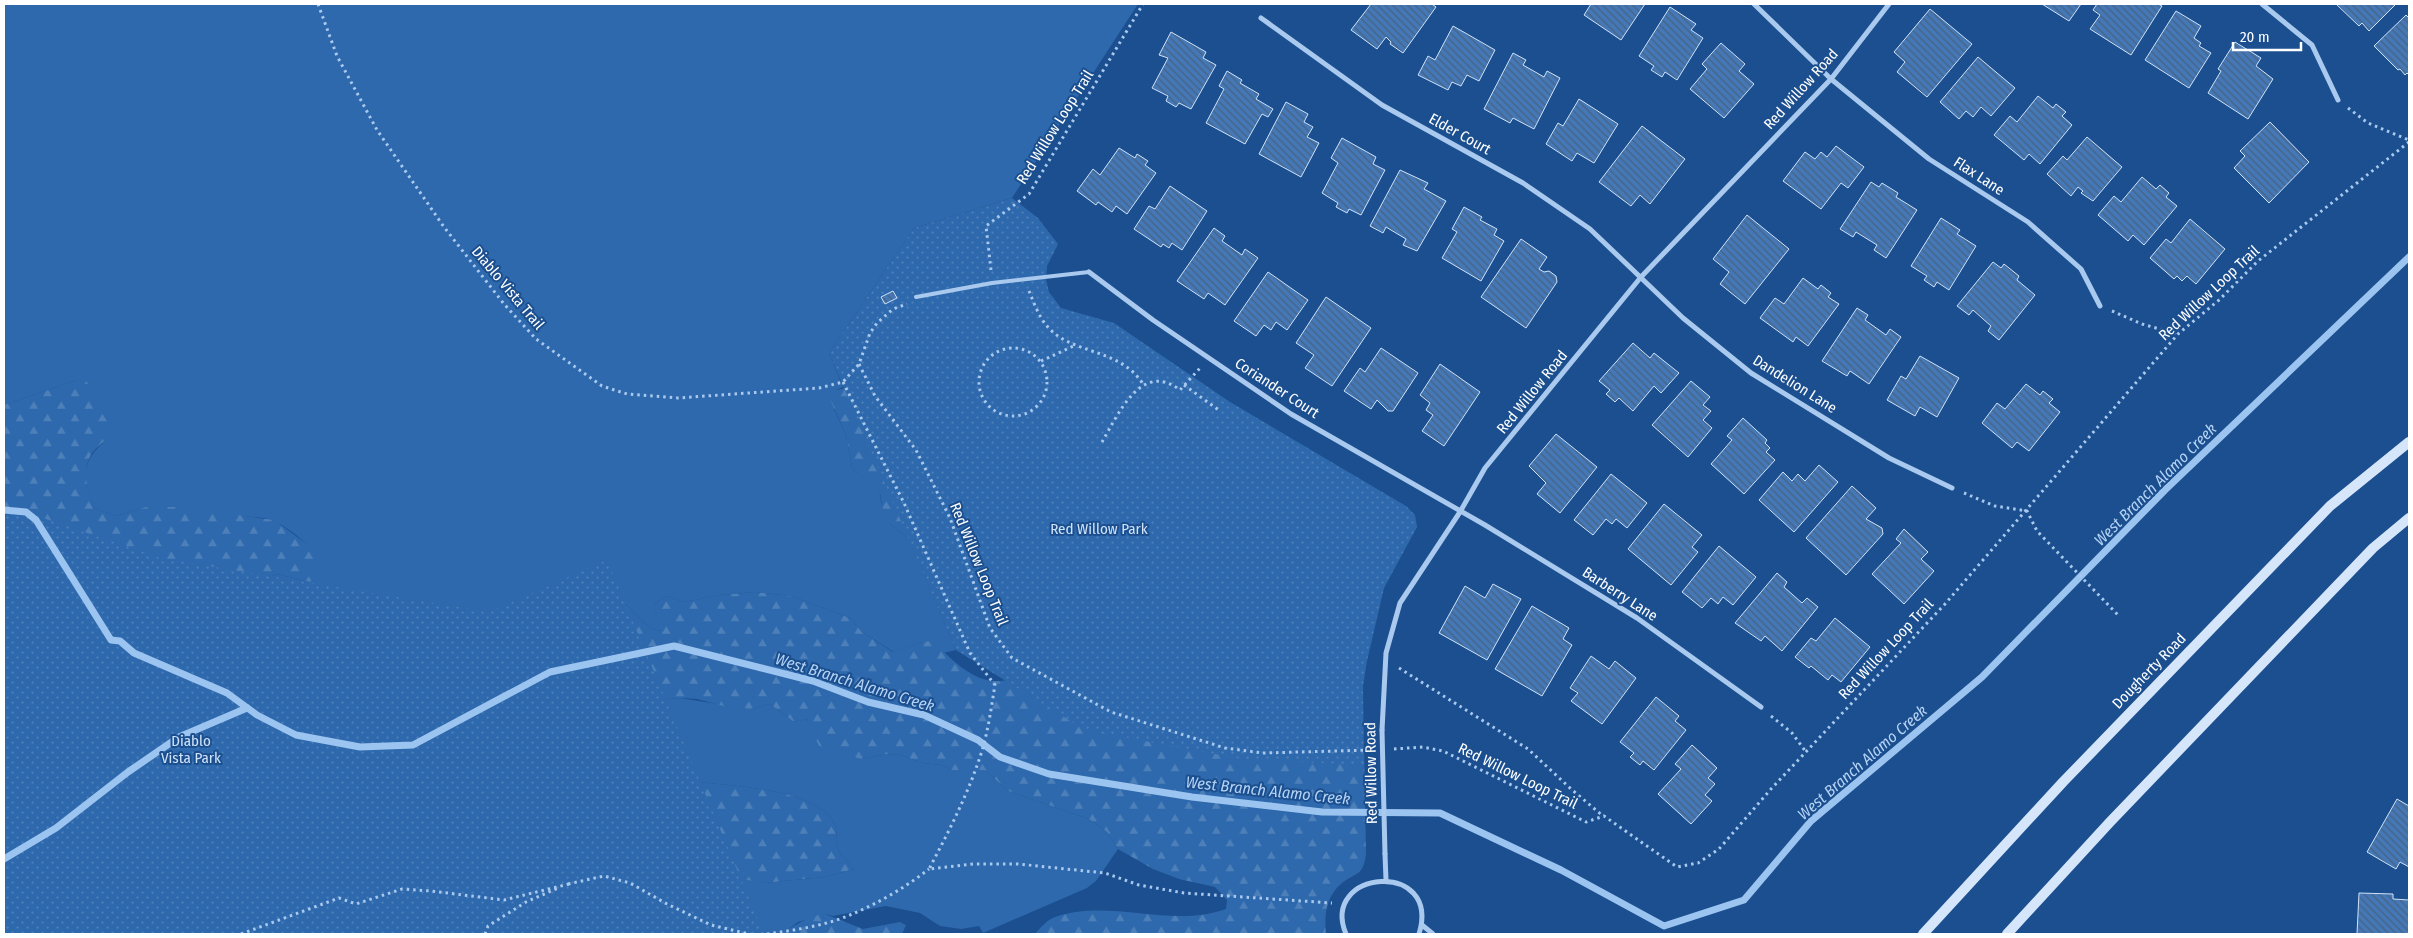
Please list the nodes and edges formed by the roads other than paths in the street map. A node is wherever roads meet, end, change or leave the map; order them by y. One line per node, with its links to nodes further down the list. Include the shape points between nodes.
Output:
1 (1754, 4): 5 (street, Flax Lane)
2 (1889, 4): 5 (street, Red Willow Road)
3 (2262, 4): 6 (street, via 2312,45)
4 (1261, 18): 8 (street, Elder Court, via 1382,105 1523,183 1590,229)
5 (1831, 79): 8 (street, Red Willow Road); 10 (street, Flax Lane, via 1929,159 2028,222 2081,269)
6 (2338, 100)
7 (1089, 272): 9 (lane, via 992,283); 13 (street, Coriander Court, via 1291,414)
8 (1641, 277): 12 (street, Dandelion Lane, via 1683,318 1751,373 1889,458); 13 (street, Red Willow Road, via 1486,468)
9 (916, 298)
10 (2100, 306)
11 (2409, 442): 21 (main road, Dougherty Road, via 2330,506 2063,782)
12 (1952, 488)
13 (1460, 512): 15 (street, Barberry Lane, via 1636,618); 16 (street, Red Willow Road, bridge, via 1400,603 1386,660 1382,730)
14 (2409, 518): 22 (main road, via 2373,548)
15 (1760, 707)
16 (1386, 880): 17 (street, via 1397,882 1414,895 1421,909); 18 (street, via 1376,880 1358,889 1345,906)
17 (1422, 925): 19 (street); 20 (street)
18 (1346, 934)
19 (1419, 934)
20 (1434, 934)
21 (1923, 934)
22 (2007, 934)

